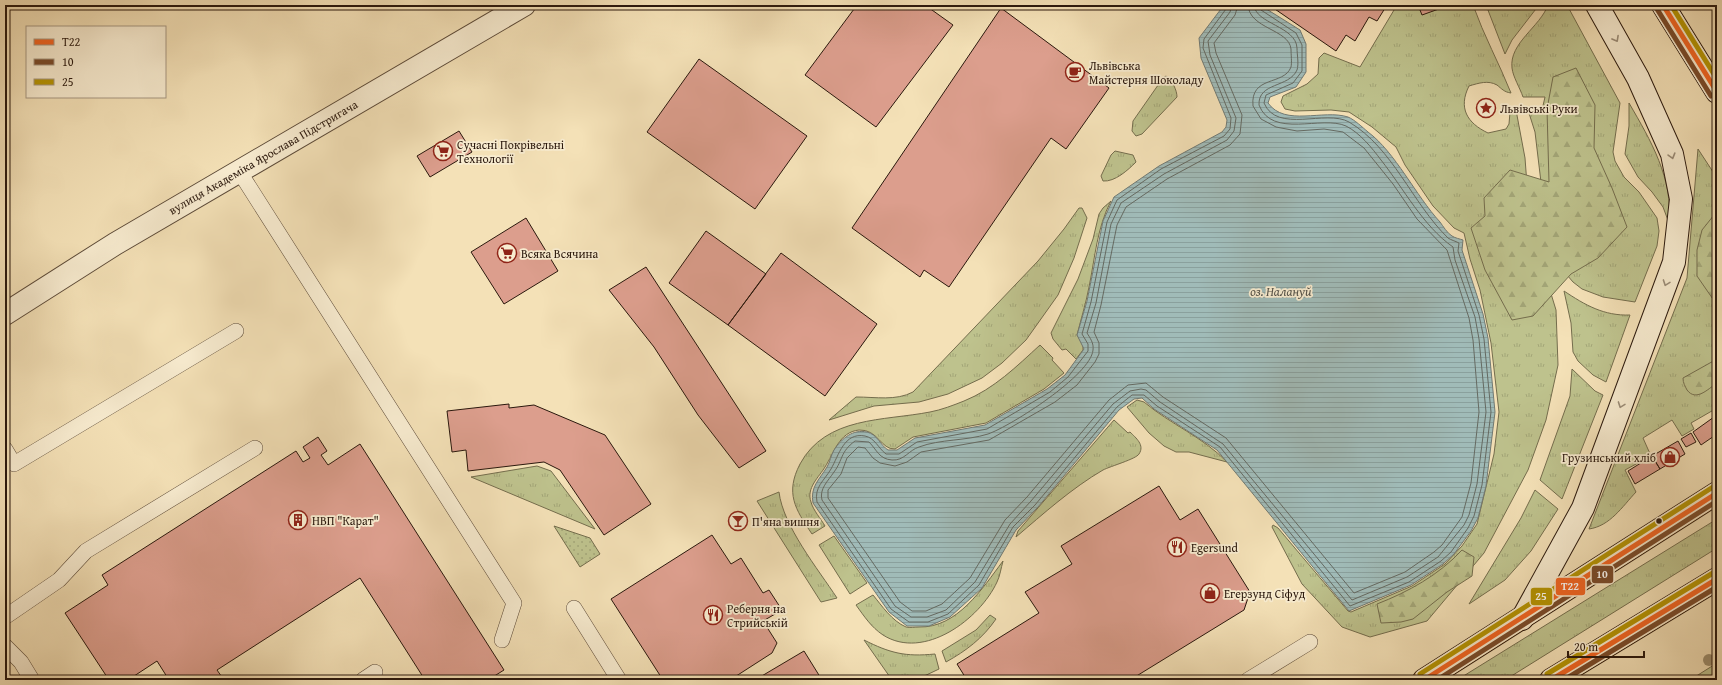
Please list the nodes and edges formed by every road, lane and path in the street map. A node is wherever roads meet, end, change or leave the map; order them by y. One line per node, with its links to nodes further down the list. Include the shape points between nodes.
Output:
1 (524, 5): 5 (main road, вулиця Академіка Ярослава Підстригача)
2 (1597, 5): 14 (main road, one-way to 14, via 1638,78 1672,154 1681,199 1674,262 1583,508)
3 (1663, 5): 4 (main road)
4 (1717, 92)
5 (239, 171): 6 (main road, вулиця Академіка Ярослава Підстригача, via 115,244); 15 (lane, via 514,603)
6 (5, 314)
7 (236, 331): 9 (lane, via 14,464)
8 (255, 448): 13 (lane, via 86,551 59,580)
9 (5, 449)
10 (1717, 494): 14 (main road)
11 (1717, 579): 22 (main road)
12 (574, 608): 19 (lane)
13 (5, 617)
14 (1522, 619): 21 (main road)
15 (502, 640)
16 (1310, 642): 20 (lane)
17 (5, 646): 18 (lane, via 21,662)
18 (32, 680)
19 (619, 680)
20 (1248, 680)
21 (1424, 680)
22 (1551, 680)

